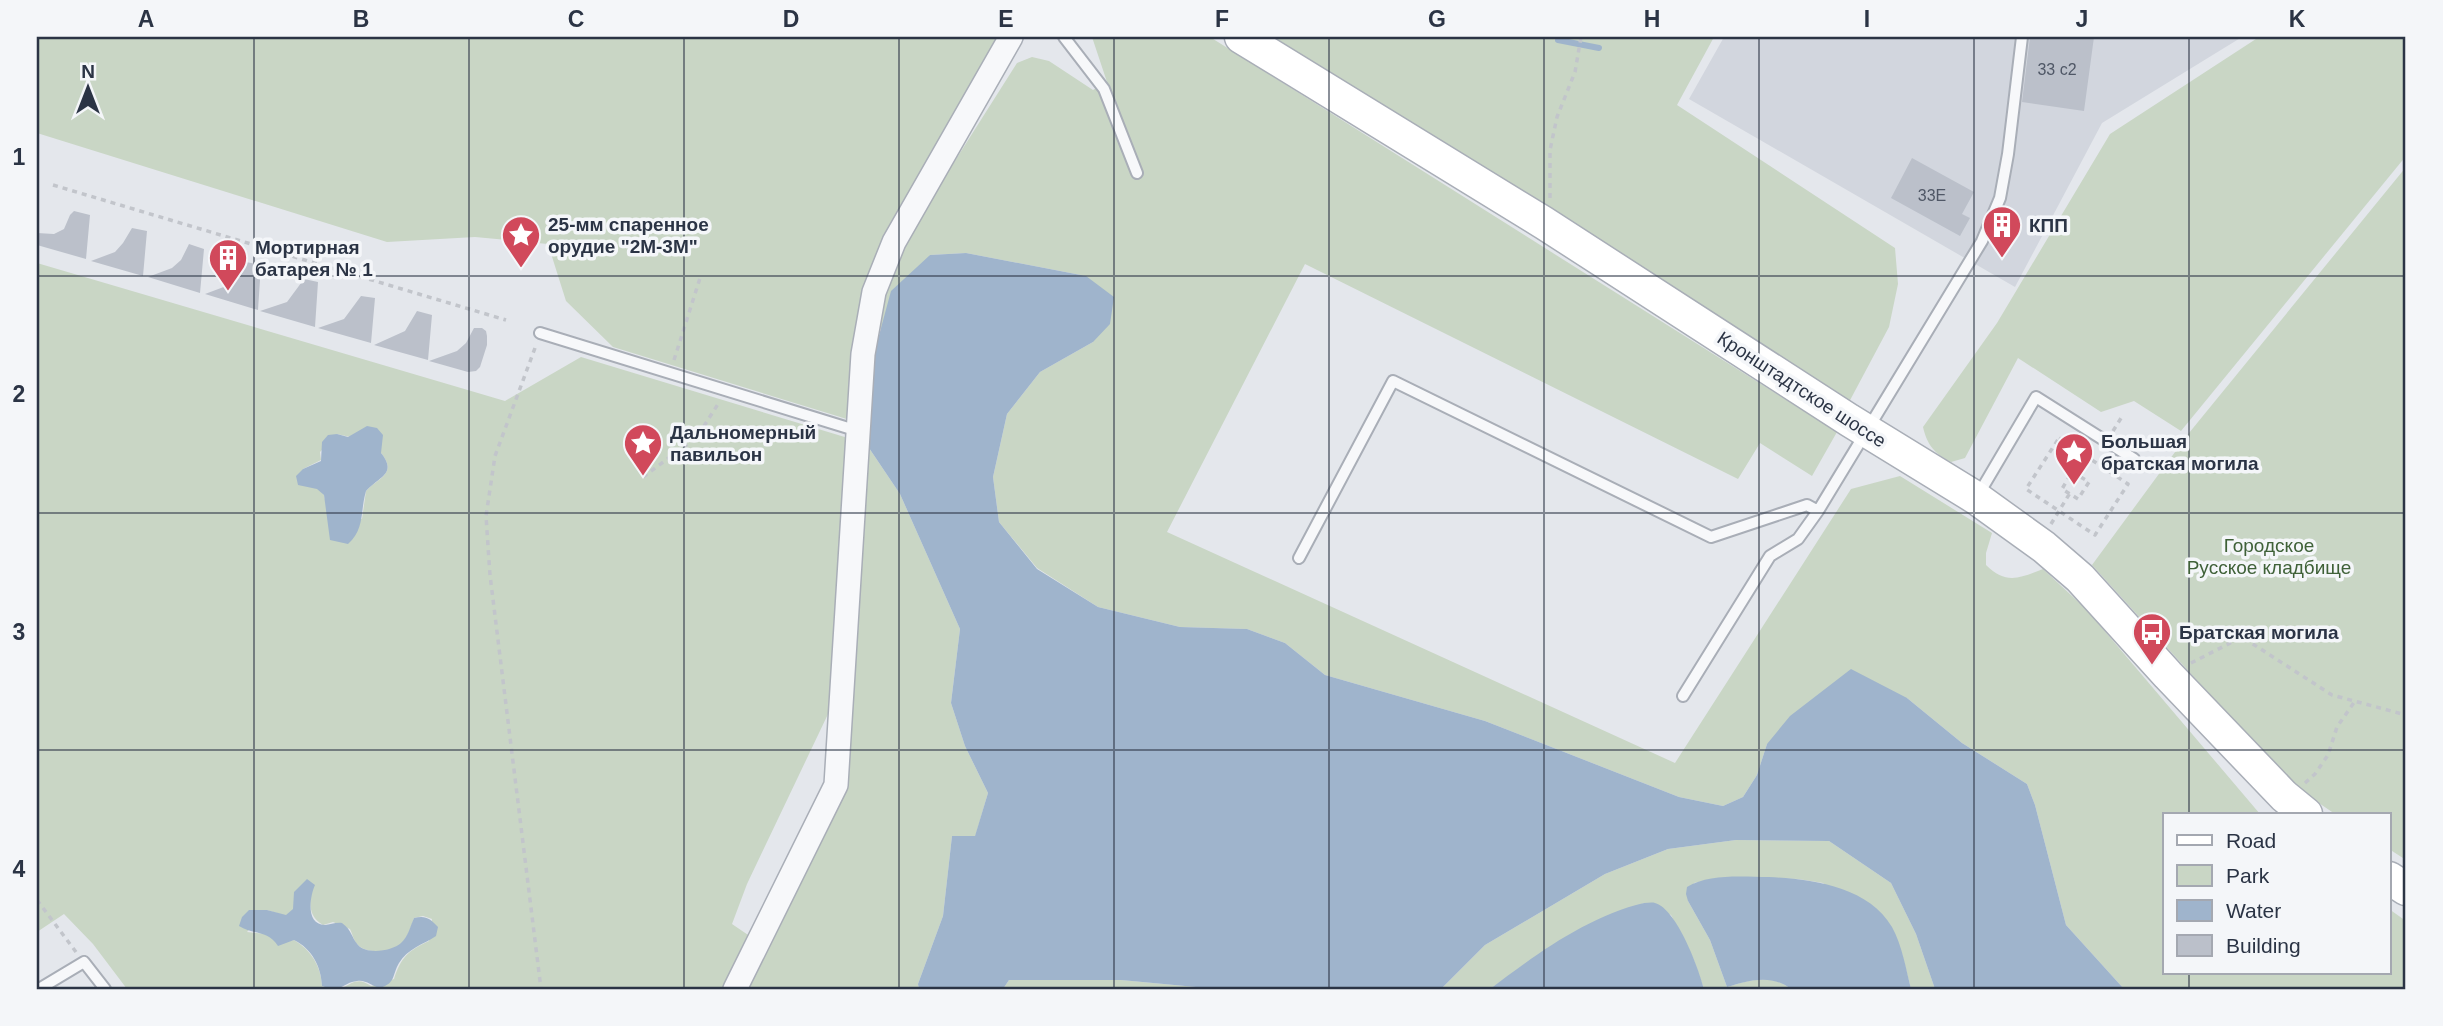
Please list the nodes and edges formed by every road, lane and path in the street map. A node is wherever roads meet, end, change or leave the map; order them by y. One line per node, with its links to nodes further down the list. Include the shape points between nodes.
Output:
1 (1011, 37): 14 (street, via 894,242 874,292 863,355)
2 (1064, 37): 6 (lane, via 1104,89)
3 (1241, 37): 15 (street, Кронштадтское шоссе, via 1544,223)
4 (1581, 37): 8 (path, via 1550,150)
5 (2022, 37): 15 (lane, via 2000,198 1982,242)
6 (1138, 173)
7 (52, 185): 10 (path)
8 (1550, 203)
9 (701, 275): 12 (path)
10 (506, 320)
11 (540, 333): 12 (lane); 34 (path, via 495,456 486,516)
12 (670, 373): 13 (lane)
13 (727, 390): 14 (lane); 17 (path, via 697,437)
14 (858, 431): 35 (street, via 836,785)
15 (1867, 431): 19 (street, Кронштадтское шоссе); 20 (lane)
16 (2134, 459): 19 (lane, via 2036,397)
17 (643, 477)
18 (2070, 493): 18 (path, via 2078,499 2089,482 2072,472 2062,489); 21 (path)
19 (1976, 498): 23 (street, Кронштадтское шоссе, via 2080,578)
20 (1818, 511): 22 (lane, via 1807,505 1711,537 1393,381); 24 (lane, via 1798,539 1770,556)
21 (2059, 512): 21 (path, via 2095,535 2128,484 2059,438 2026,489)
22 (1299, 558)
23 (2168, 676): 25 (path, via 2242,637 2332,695); 27 (street, Кронштадтское шоссе)
24 (1683, 696)
25 (2355, 701): 26 (path); 27 (path, via 2337,727 2328,755)
26 (2406, 715)
27 (2298, 807)
28 (2390, 879): 29 (street)
29 (2406, 889)
30 (37, 900): 31 (path)
31 (84, 962): 32 (lane); 33 (lane)
32 (39, 989)
33 (105, 989)
34 (541, 989)
35 (735, 989)

